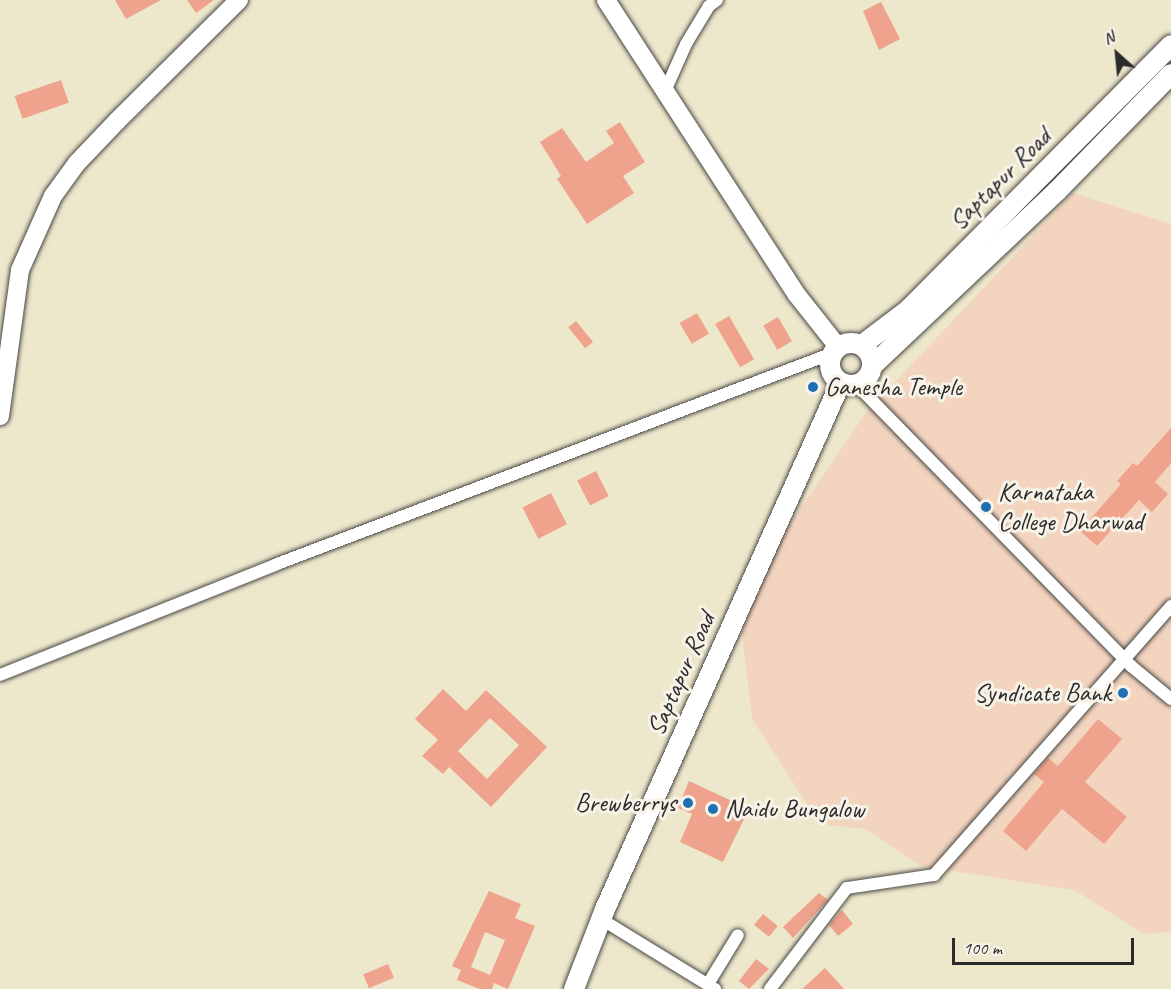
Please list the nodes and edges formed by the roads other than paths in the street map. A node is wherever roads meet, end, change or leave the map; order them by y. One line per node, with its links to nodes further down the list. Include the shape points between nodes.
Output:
1 (239, 0): 11 (street, via 85,155 53,196 20,270)
2 (606, 0): 6 (street)
3 (717, 0): 6 (street, via 709,6 686,44)
4 (1171, 45): 7 (main road, Saptapur Road, via 908,309)
5 (1171, 74): 9 (main road, Saptapur Road, via 1057,191)
6 (665, 91): 8 (street)
7 (861, 345): 8 (main road); 9 (main road)
8 (836, 350): 10 (main road, via 831,369); 14 (street, via 277,564)
9 (872, 366): 10 (main road, via 869,374)
10 (849, 383): 13 (street); 16 (main road, Saptapur Road)
11 (0, 416)
12 (1171, 606): 13 (street)
13 (1123, 659): 15 (street); 20 (street, via 934,875 847,888)
14 (0, 675)
15 (1171, 699)
16 (601, 919): 18 (street); 19 (main road, Saptapur Road)
17 (738, 935): 18 (street)
18 (711, 986)
19 (573, 989)
20 (770, 989)

